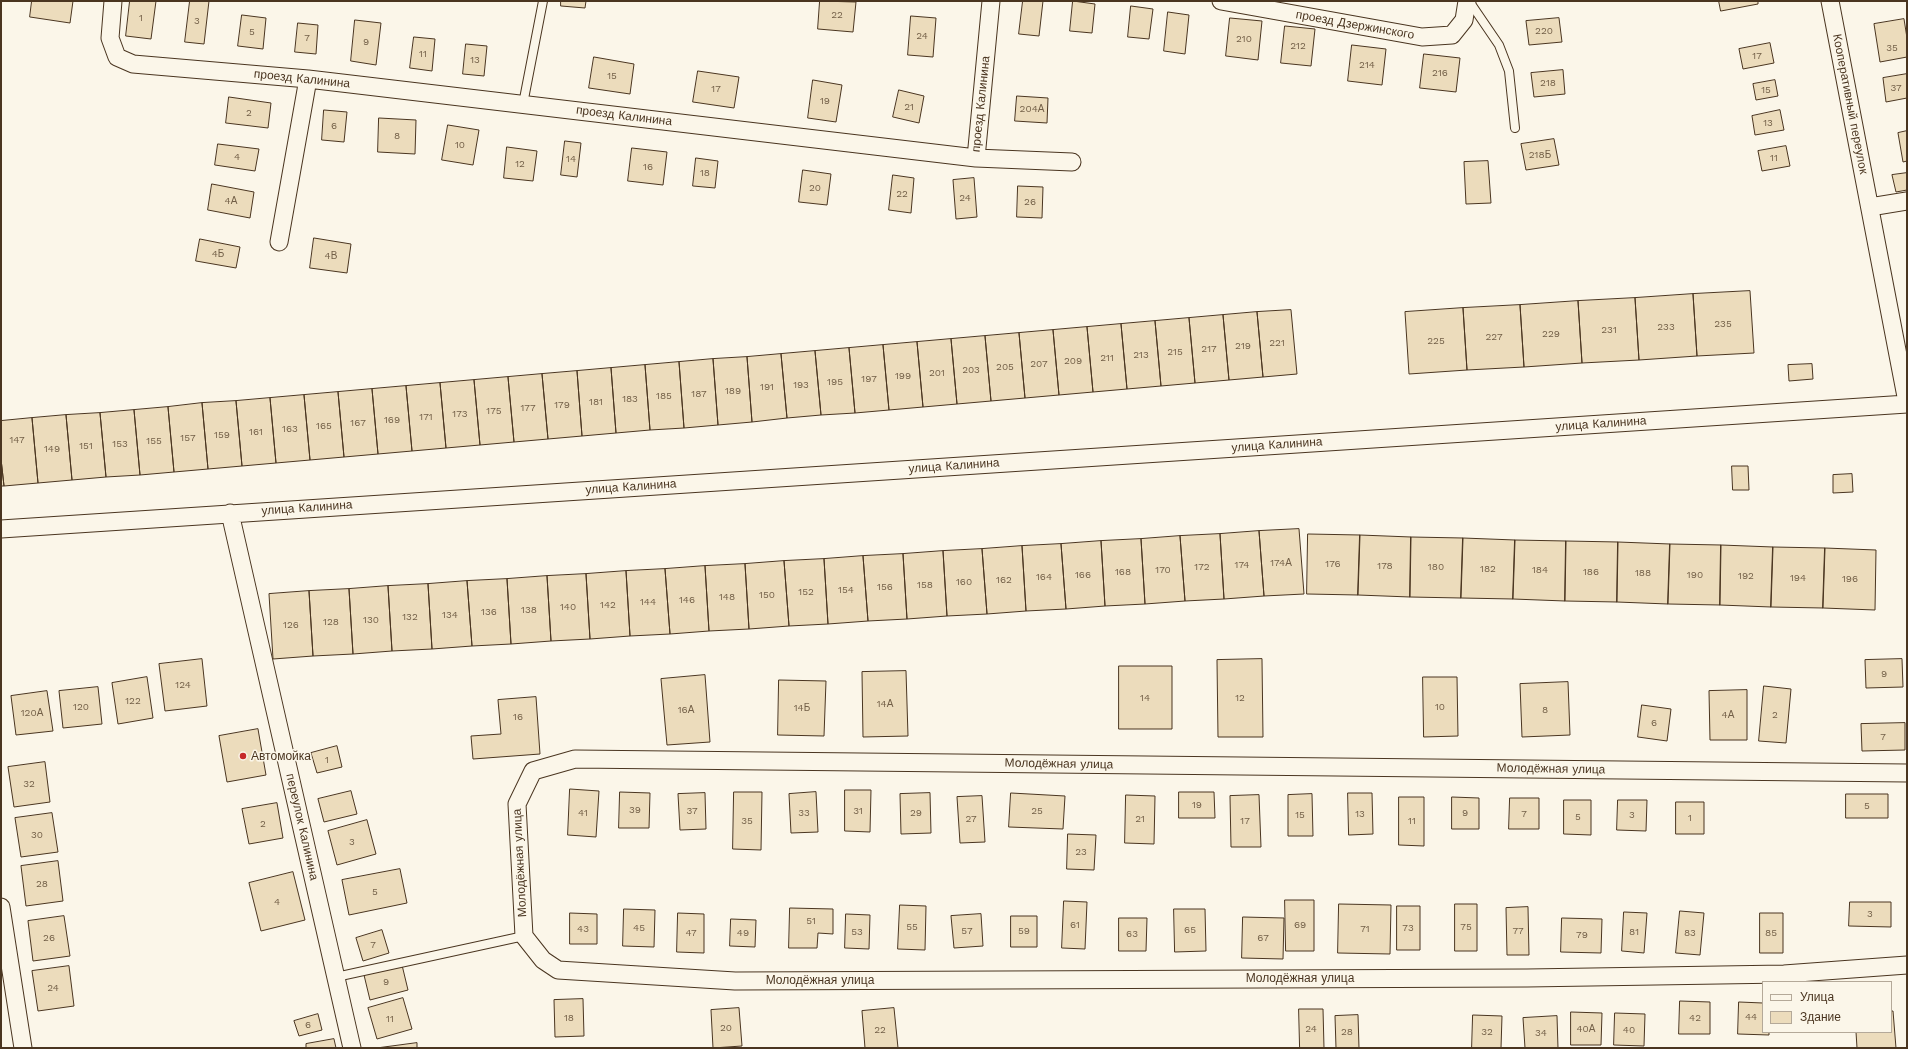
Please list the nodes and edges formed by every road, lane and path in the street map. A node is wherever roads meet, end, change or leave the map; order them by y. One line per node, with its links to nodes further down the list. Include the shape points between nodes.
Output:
1 (113, 1): 7 (street, проезд Калинина, via 110,38 117,57 133,64)
2 (543, 1): 8 (lane)
3 (991, 1): 10 (street, проезд Калинина)
4 (1221, 1): 5 (street, проезд Дзержинского, via 1422,37 1452,35 1464,20)
5 (1468, 1): 9 (lane, via 1499,45 1509,71)
6 (1830, 1): 13 (street, Кооперативный переулок)
7 (308, 79): 8 (street, проезд Калинина); 14 (street)
8 (523, 104): 10 (street, проезд Калинина)
9 (1515, 128)
10 (976, 158): 11 (street)
11 (1072, 162)
12 (1907, 201): 13 (street)
13 (1870, 207): 15 (street, Кооперативный переулок)
14 (279, 242)
15 (1907, 403): 16 (street, улица Калинина)
16 (230, 513): 17 (street, улица Калинина); 22 (street, переулок Калинина)
17 (1, 530)
18 (1907, 773): 20 (street, Молодёжная улица, via 575,760 533,770 517,804)
19 (1, 907): 23 (street)
20 (524, 936): 21 (street, Молодёжная улица, via 543,960 558,970 735,981 1784,974); 22 (lane)
21 (1907, 965)
22 (336, 977): 25 (street, переулок Калинина)
23 (6, 981): 24 (street)
24 (23, 1048)
25 (352, 1048)

